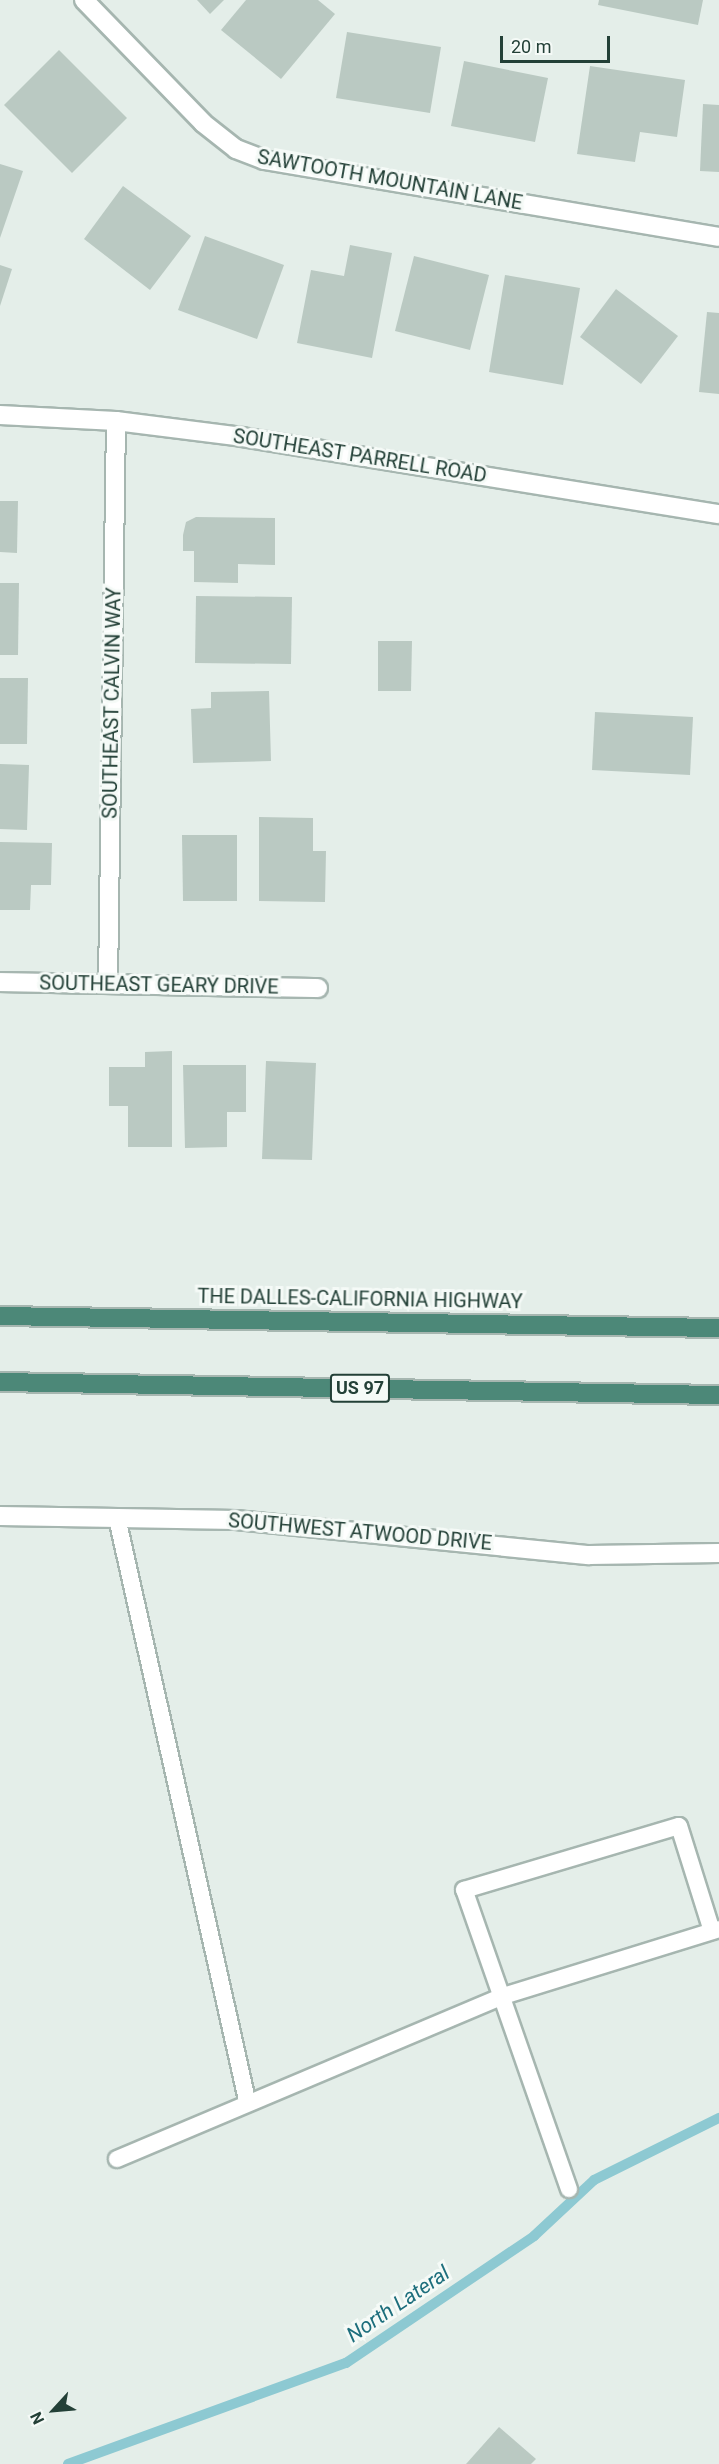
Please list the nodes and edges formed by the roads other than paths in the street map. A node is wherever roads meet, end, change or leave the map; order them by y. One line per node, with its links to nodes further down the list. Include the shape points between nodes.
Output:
1 (84, 0): 2 (street, SAWTOOTH MOUNTAIN LANE, via 204,123 236,149 264,160)
2 (719, 237)
3 (0, 414): 4 (street, SOUTHEAST PARRELL ROAD)
4 (116, 421): 5 (street, SOUTHEAST PARRELL ROAD); 7 (street, SOUTHEAST CALVIN WAY)
5 (719, 514)
6 (0, 982): 7 (street, SOUTHEAST GEARY DRIVE)
7 (108, 984): 8 (street, SOUTHEAST GEARY DRIVE)
8 (318, 988)
9 (0, 1316): 10 (highway, THE DALLES-CALIFORNIA HIGHWAY)
10 (719, 1328)
11 (0, 1382): 12 (highway, US 97)
12 (719, 1395)
13 (0, 1516): 14 (street, SOUTHWEST ATWOOD DRIVE)
14 (117, 1518): 15 (street, SOUTHWEST ATWOOD DRIVE, via 352,1528 589,1555); 18 (lane)
15 (719, 1553)
16 (716, 1930): 17 (lane); 17 (lane, via 679,1826 464,1890)
17 (500, 1997): 18 (lane); 20 (lane)
18 (247, 2100): 19 (lane)
19 (117, 2159)
20 (569, 2189)

